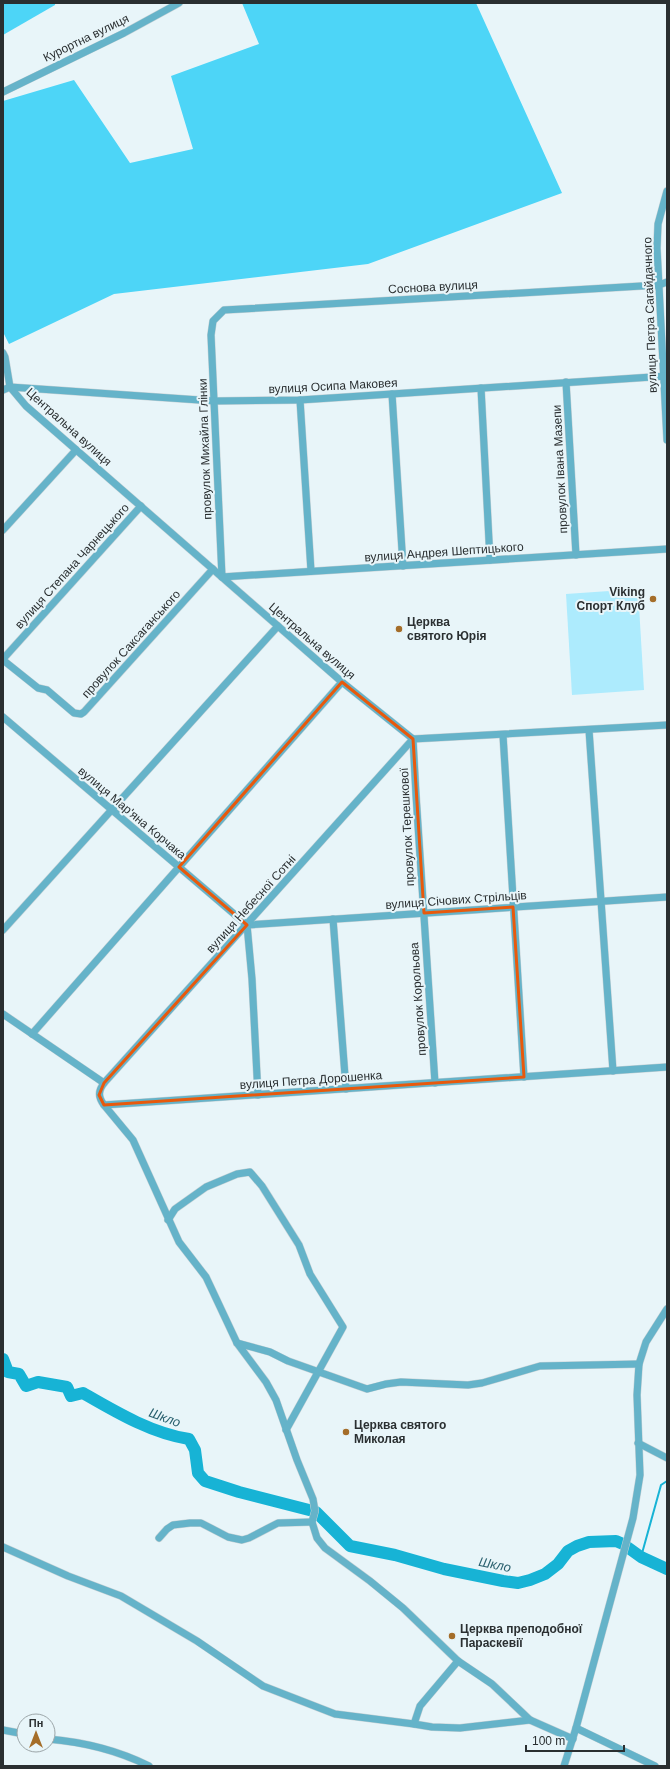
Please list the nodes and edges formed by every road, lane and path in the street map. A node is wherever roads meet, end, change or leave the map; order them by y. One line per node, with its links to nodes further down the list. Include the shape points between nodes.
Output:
1 (179, 3): 2 (street, Курортна вулиця)
2 (3, 92)
3 (667, 191): 5 (street, вулиця Петра Сагайдачного, via 658,224)
4 (667, 282): 5 (street, Соснова вулиця)
5 (659, 285): 6 (street, Соснова вулиця, via 224,310); 8 (street, вулиця Петра Сагайдачного)
6 (213, 321): 14 (street, провулок Михайла Глінки, via 211,335)
7 (3, 353): 10 (street)
8 (665, 376): 9 (street, вулиця Осипа Маковея); 15 (street, вулиця Петра Сагайдачного)
9 (566, 382): 11 (street, вулиця Осипа Маковея); 20 (street, провулок Івана Мазепи)
10 (6, 388): 14 (street, вулиця Осипа Маковея); 16 (street, Центральна вулиця)
11 (481, 388): 12 (street, вулиця Осипа Маковея); 21 (street)
12 (392, 394): 13 (street, вулиця Осипа Маковея); 22 (street)
13 (300, 400): 14 (street, вулиця Осипа Маковея); 24 (street)
14 (214, 401): 25 (street, провулок Михайла Глінки)
15 (667, 440)
16 (76, 450): 17 (street, Центральна вулиця); 18 (street)
17 (141, 506): 23 (street, Центральна вулиця); 27 (street, вулиця Степана Чарнецького)
18 (3, 530)
19 (667, 549): 20 (street, вулиця Андрея Шептицького)
20 (576, 555): 21 (street, вулиця Андрея Шептицького)
21 (490, 560): 22 (street, вулиця Андрея Шептицького)
22 (402, 566): 24 (street, вулиця Андрея Шептицького)
23 (213, 569): 25 (street, Центральна вулиця); 27 (street, провулок Саксаганського, via 81,714 74,713 47,690 38,688)
24 (311, 571): 25 (street, вулиця Андрея Шептицького)
25 (222, 577): 26 (street, Центральна вулиця)
26 (278, 626): 28 (street, Центральна вулиця); 34 (street)
27 (3, 659)
28 (342, 682): 33 (street, Центральна вулиця); 35 (street)
29 (3, 717): 34 (street, вулиця Мар'яна Корчака)
30 (667, 725): 31 (street)
31 (589, 730): 32 (street); 37 (street)
32 (503, 735): 33 (street); 38 (street)
33 (414, 739): 39 (street, провулок Терешкової); 41 (street, вулиця Небесної Сотні)
34 (112, 810): 35 (street, вулиця Мар'яна Корчака); 42 (street)
35 (179, 867): 41 (street, вулиця Мар'яна Корчака); 44 (street)
36 (667, 897): 37 (street, вулиця Січових Стрільців)
37 (601, 901): 38 (street, вулиця Січових Стрільців); 46 (street)
38 (513, 907): 39 (street, вулиця Січових Стрільців); 47 (street)
39 (424, 913): 40 (street, вулиця Січових Стрільців); 49 (street, провулок Корольова)
40 (333, 919): 41 (street, вулиця Січових Стрільців); 50 (street)
41 (247, 925): 48 (street, вулиця Небесної Сотні); 51 (street)
42 (3, 930)
43 (3, 1014): 44 (street)
44 (32, 1034): 48 (street)
45 (667, 1067): 46 (street, вулиця Петра Дорошенка)
46 (613, 1071): 47 (street, вулиця Петра Дорошенка)
47 (524, 1077): 49 (street, вулиця Петра Дорошенка)
48 (104, 1083): 52 (street, via 99,1095)
49 (435, 1083): 50 (street, вулиця Петра Дорошенка)
50 (346, 1089): 51 (street, вулиця Петра Дорошенка)
51 (258, 1095): 52 (street, вулиця Петра Дорошенка)
52 (104, 1105): 53 (street, via 133,1140)
53 (168, 1220): 55 (street, via 179,1242 206,1277); 57 (street, via 174,1209 206,1187 237,1174 250,1172 262,1186 299,1245 310,1274 343,1328)
54 (667, 1309): 56 (street, via 646,1342)
55 (237, 1343): 57 (street, via 270,1352); 58 (street, via 273,1394)
56 (639, 1364): 57 (street, via 540,1366 468,1385 400,1382 367,1389); 59 (street)
57 (318, 1372): 58 (street)
58 (286, 1430): 61 (street, via 313,1499 315,1511)
59 (638, 1443): 60 (street); 67 (street, via 640,1475 629,1531)
60 (667, 1458)
61 (312, 1522): 62 (street, via 278,1523 242,1540 228,1537 201,1523 190,1523 173,1525); 64 (street, via 317,1538 325,1548 402,1608)
62 (159, 1538)
63 (3, 1547): 66 (street, via 121,1596 197,1641 263,1686 286,1696 335,1714)
64 (458, 1661): 65 (street, via 492,1684); 66 (street, via 420,1706)
65 (530, 1720): 66 (street, via 460,1728); 70 (street)
66 (414, 1724)
67 (576, 1728): 70 (street); 74 (street)
68 (3, 1730): 69 (street)
69 (16, 1732)
70 (573, 1739): 73 (street)
71 (56, 1740): 72 (street, via 108,1749)
72 (149, 1766)
73 (564, 1766)
74 (655, 1766)

